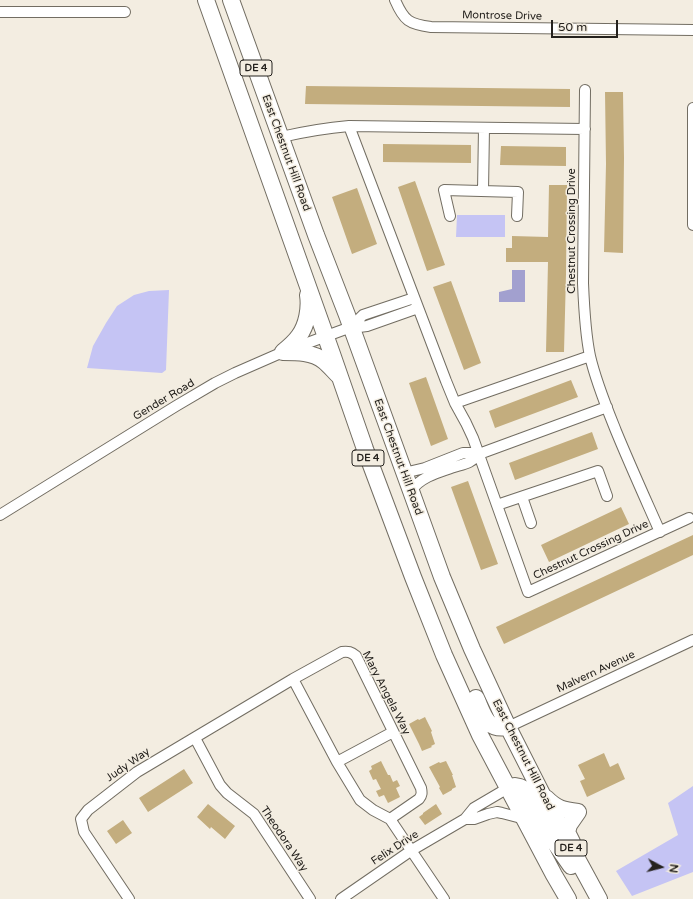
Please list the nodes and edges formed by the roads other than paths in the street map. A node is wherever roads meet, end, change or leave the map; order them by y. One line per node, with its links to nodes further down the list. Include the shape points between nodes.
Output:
1 (206, 0): 18 (main road, DE 4)
2 (231, 0): 13 (main road, East Chestnut Hill Road / DE 4)
3 (396, 0): 6 (street, Montrose Drive, via 399,10 412,24 431,27)
4 (0, 12): 5 (street)
5 (125, 12)
6 (693, 30)
7 (585, 90): 11 (street, Chestnut Crossing Drive)
8 (693, 108): 12 (street)
9 (349, 126): 10 (street); 13 (street); 19 (street, Chestnut Crossing Drive)
10 (484, 128): 11 (street); 14 (street)
11 (585, 129): 24 (street, Chestnut Crossing Drive, via 584,296)
12 (693, 134): 17 (street)
13 (281, 136): 21 (main road, East Chestnut Hill Road / DE 4)
14 (483, 191): 15 (street, via 444,190); 16 (street, via 518,192)
15 (450, 216)
16 (518, 216)
17 (693, 225)
18 (304, 274): 22 (main road, DE 4); 23 (main road, via 308,314 299,336)
19 (414, 298): 20 (street, Chestnut Crossing Drive); 21 (street, via 363,315)
20 (418, 308): 21 (street, via 367,326); 26 (street, Chestnut Crossing Drive)
21 (351, 328): 22 (street, Gender Road); 29 (main road, East Chestnut Hill Road / DE 4)
22 (326, 337): 23 (street, Gender Road); 25 (main road, DE 4)
23 (283, 352): 25 (main road, via 314,355 323,360); 34 (street, Gender Road, via 234,373 197,393)
24 (590, 356): 26 (street); 27 (street, Chestnut Crossing Drive)
25 (340, 378): 38 (main road, DE 4)
26 (455, 403): 28 (street, Chestnut Crossing Drive)
27 (607, 408): 28 (street); 37 (street, Chestnut Crossing Drive)
28 (479, 454): 29 (street, via 463,453 425,468); 30 (street, via 468,463 424,479); 33 (street, Chestnut Crossing Drive)
29 (403, 471): 30 (main road, East Chestnut Hill Road / DE 4)
30 (411, 491): 41 (main road, East Chestnut Hill Road / DE 4, via 469,642)
31 (606, 496): 32 (street, via 598,471)
32 (522, 497): 33 (street); 36 (street)
33 (497, 505): 37 (street, Chestnut Crossing Drive, via 528,592)
34 (0, 515)
35 (689, 518): 37 (street, Chestnut Crossing Drive)
36 (531, 523)
37 (660, 532)
38 (424, 604): 41 (main road, via 438,623 487,722 491,726); 45 (main road, DE 4, via 480,735)
39 (693, 640): 41 (street, Malvern Avenue)
40 (294, 679): 42 (street, Mary Angela Way, via 342,652 351,653 356,656); 43 (street, Mary Angela Way); 44 (street)
41 (508, 727): 46 (main road, East Chestnut Hill Road / DE 4)
42 (393, 732): 44 (street); 47 (street, Mary Angela Way, via 422,792 419,799)
43 (194, 738): 52 (street, Judy Way, via 136,772 88,810 81,820 84,832); 53 (street, Theodora Way, via 220,785 254,814)
44 (337, 762): 47 (street, via 360,800)
45 (508, 788): 48 (main road, DE 4); 49 (street, Felix Drive, via 474,808); 51 (main road, via 520,786 527,791 548,834 578,874)
46 (543, 796): 51 (main road, East Chestnut Hill Road / DE 4); 51 (main road, via 555,806 578,812 567,832 584,865)
47 (390, 819): 50 (street)
48 (525, 819): 49 (street, Felix Drive, via 497,812); 56 (main road, DE 4)
49 (465, 820): 50 (street, Felix Drive)
50 (412, 850): 54 (street, Felix Drive); 55 (street)
51 (589, 882): 57 (main road, East Chestnut Hill Road / DE 4)
52 (129, 899)
53 (310, 899)
54 (341, 899)
55 (444, 899)
56 (568, 899)
57 (599, 899)

